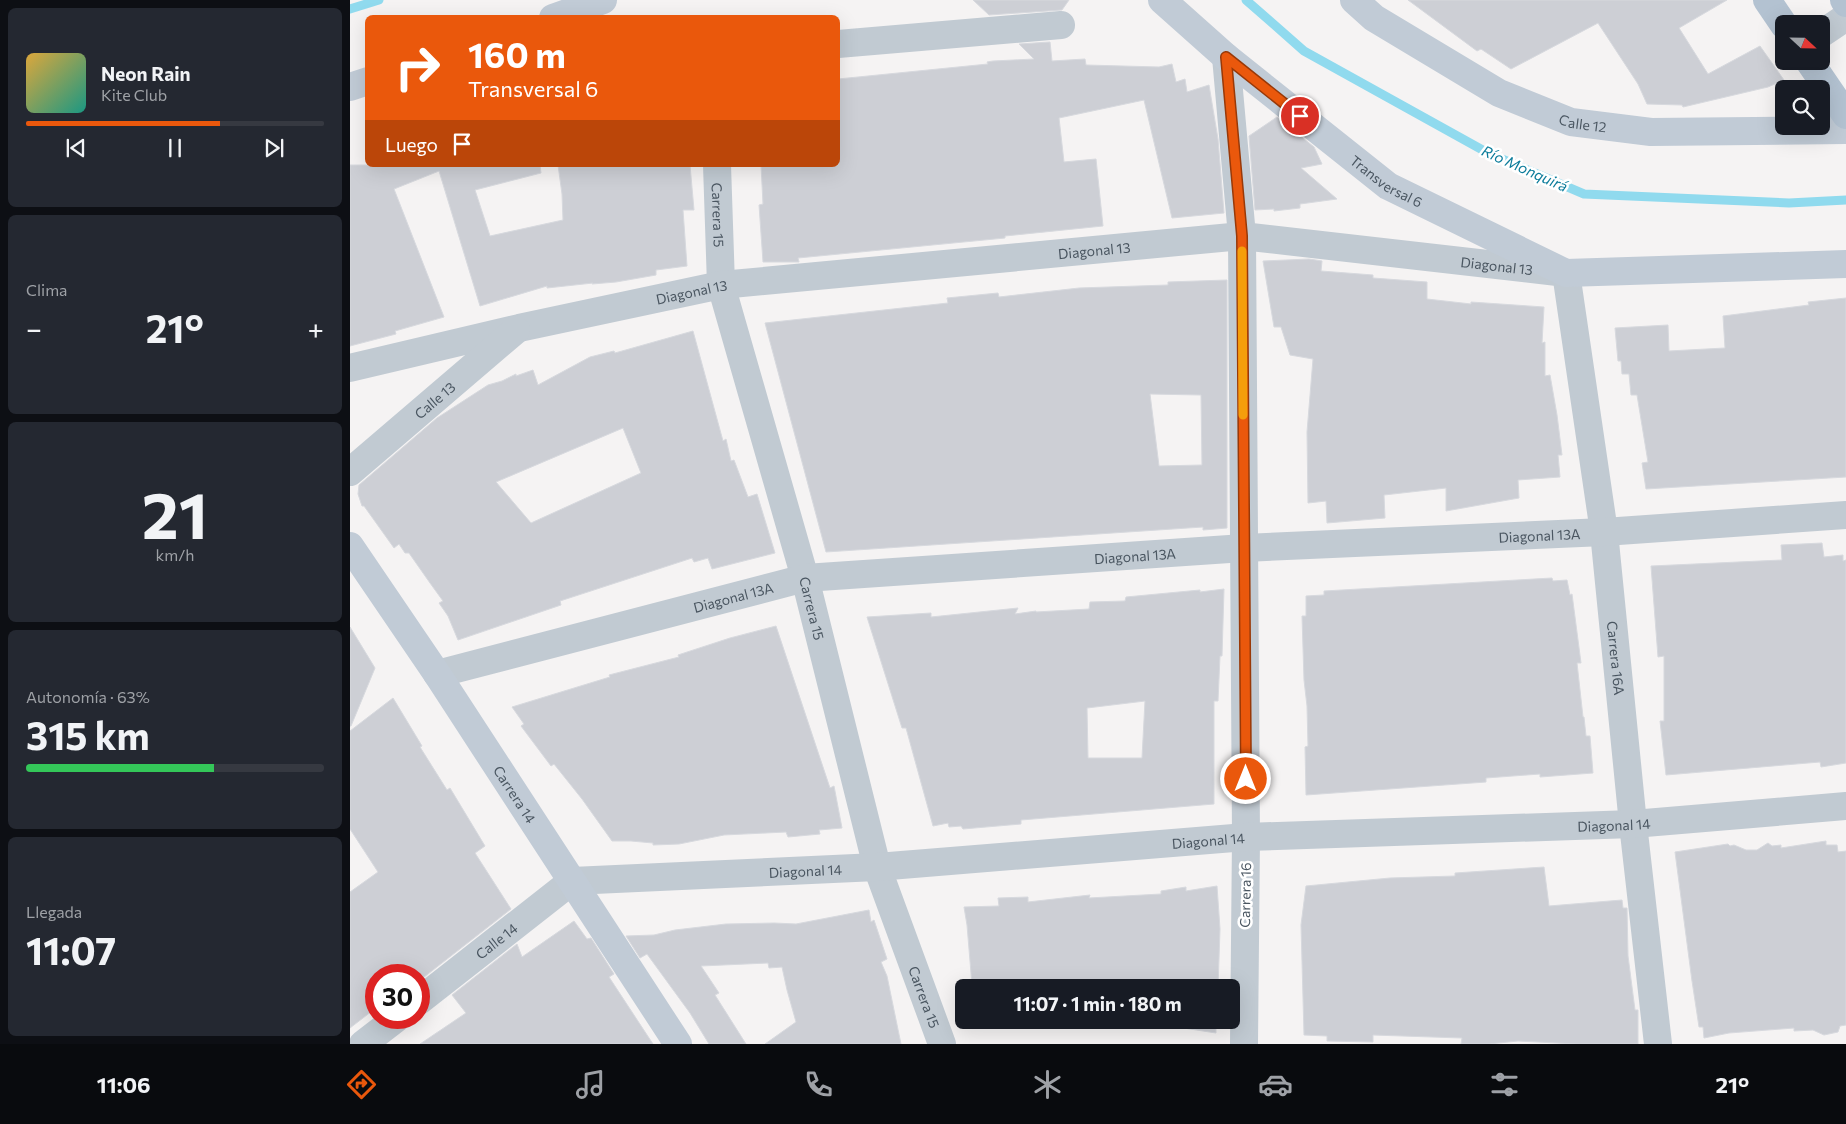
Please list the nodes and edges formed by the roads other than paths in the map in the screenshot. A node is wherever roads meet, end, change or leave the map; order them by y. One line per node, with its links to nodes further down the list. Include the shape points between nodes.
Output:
1 (603, 0): 7 (street)
2 (1162, 0): 13 (street)
3 (1354, 0): 18 (street, Calle 12, via 1374,18 1499,93 1571,122 1651,132)
4 (1767, 0): 8 (main road)
5 (1844, 0): 6 (main road)
6 (1846, 3)
7 (561, 15)
8 (1777, 15)
9 (1846, 17): 11 (street)
10 (1061, 25): 12 (street)
11 (1830, 28)
12 (840, 44)
13 (1226, 57): 20 (street, Carrera 16); 22 (street, Transversal 6, via 1388,186)
14 (1815, 70): 17 (main road)
15 (365, 82): 16 (street)
16 (350, 87)
17 (1846, 115)
18 (1846, 130)
19 (717, 167): 23 (street, Carrera 15)
20 (1242, 236): 22 (street, Diagonal 13); 23 (street, Diagonal 13); 30 (street, Carrera 16)
21 (1846, 264): 22 (street, Diagonal 13)
22 (1566, 273): 28 (street, Carrera 16A)
23 (721, 285): 24 (street, Diagonal 13); 31 (street, Carrera 15)
24 (519, 328): 25 (street, Diagonal 13); 26 (street, Calle 13)
25 (350, 368)
26 (350, 472)
27 (1846, 515): 28 (street, Diagonal 13A)
28 (1604, 532): 30 (street, Diagonal 13A); 34 (street, Carrera 16A)
29 (350, 546): 32 (street, Carrera 14)
30 (1244, 548): 31 (street, Diagonal 13A); 35 (street, Carrera 16)
31 (805, 578): 32 (street, Diagonal 13A); 36 (street, Carrera 15)
32 (437, 674): 37 (street, Carrera 14)
33 (1846, 806): 34 (street, Diagonal 14)
34 (1633, 824): 35 (street, Diagonal 14); 44 (street, Carrera 16A)
35 (1246, 837): 36 (street, Diagonal 14); 43 (street, Carrera 16)
36 (877, 867): 37 (street, Diagonal 14); 42 (street, Carrera 15)
37 (572, 881): 38 (street, Calle 14); 41 (street, Carrera 14)
38 (430, 992)
39 (383, 1029): 40 (street)
40 (363, 1044)
41 (678, 1044)
42 (942, 1044)
43 (1244, 1044)
44 (1658, 1044)

